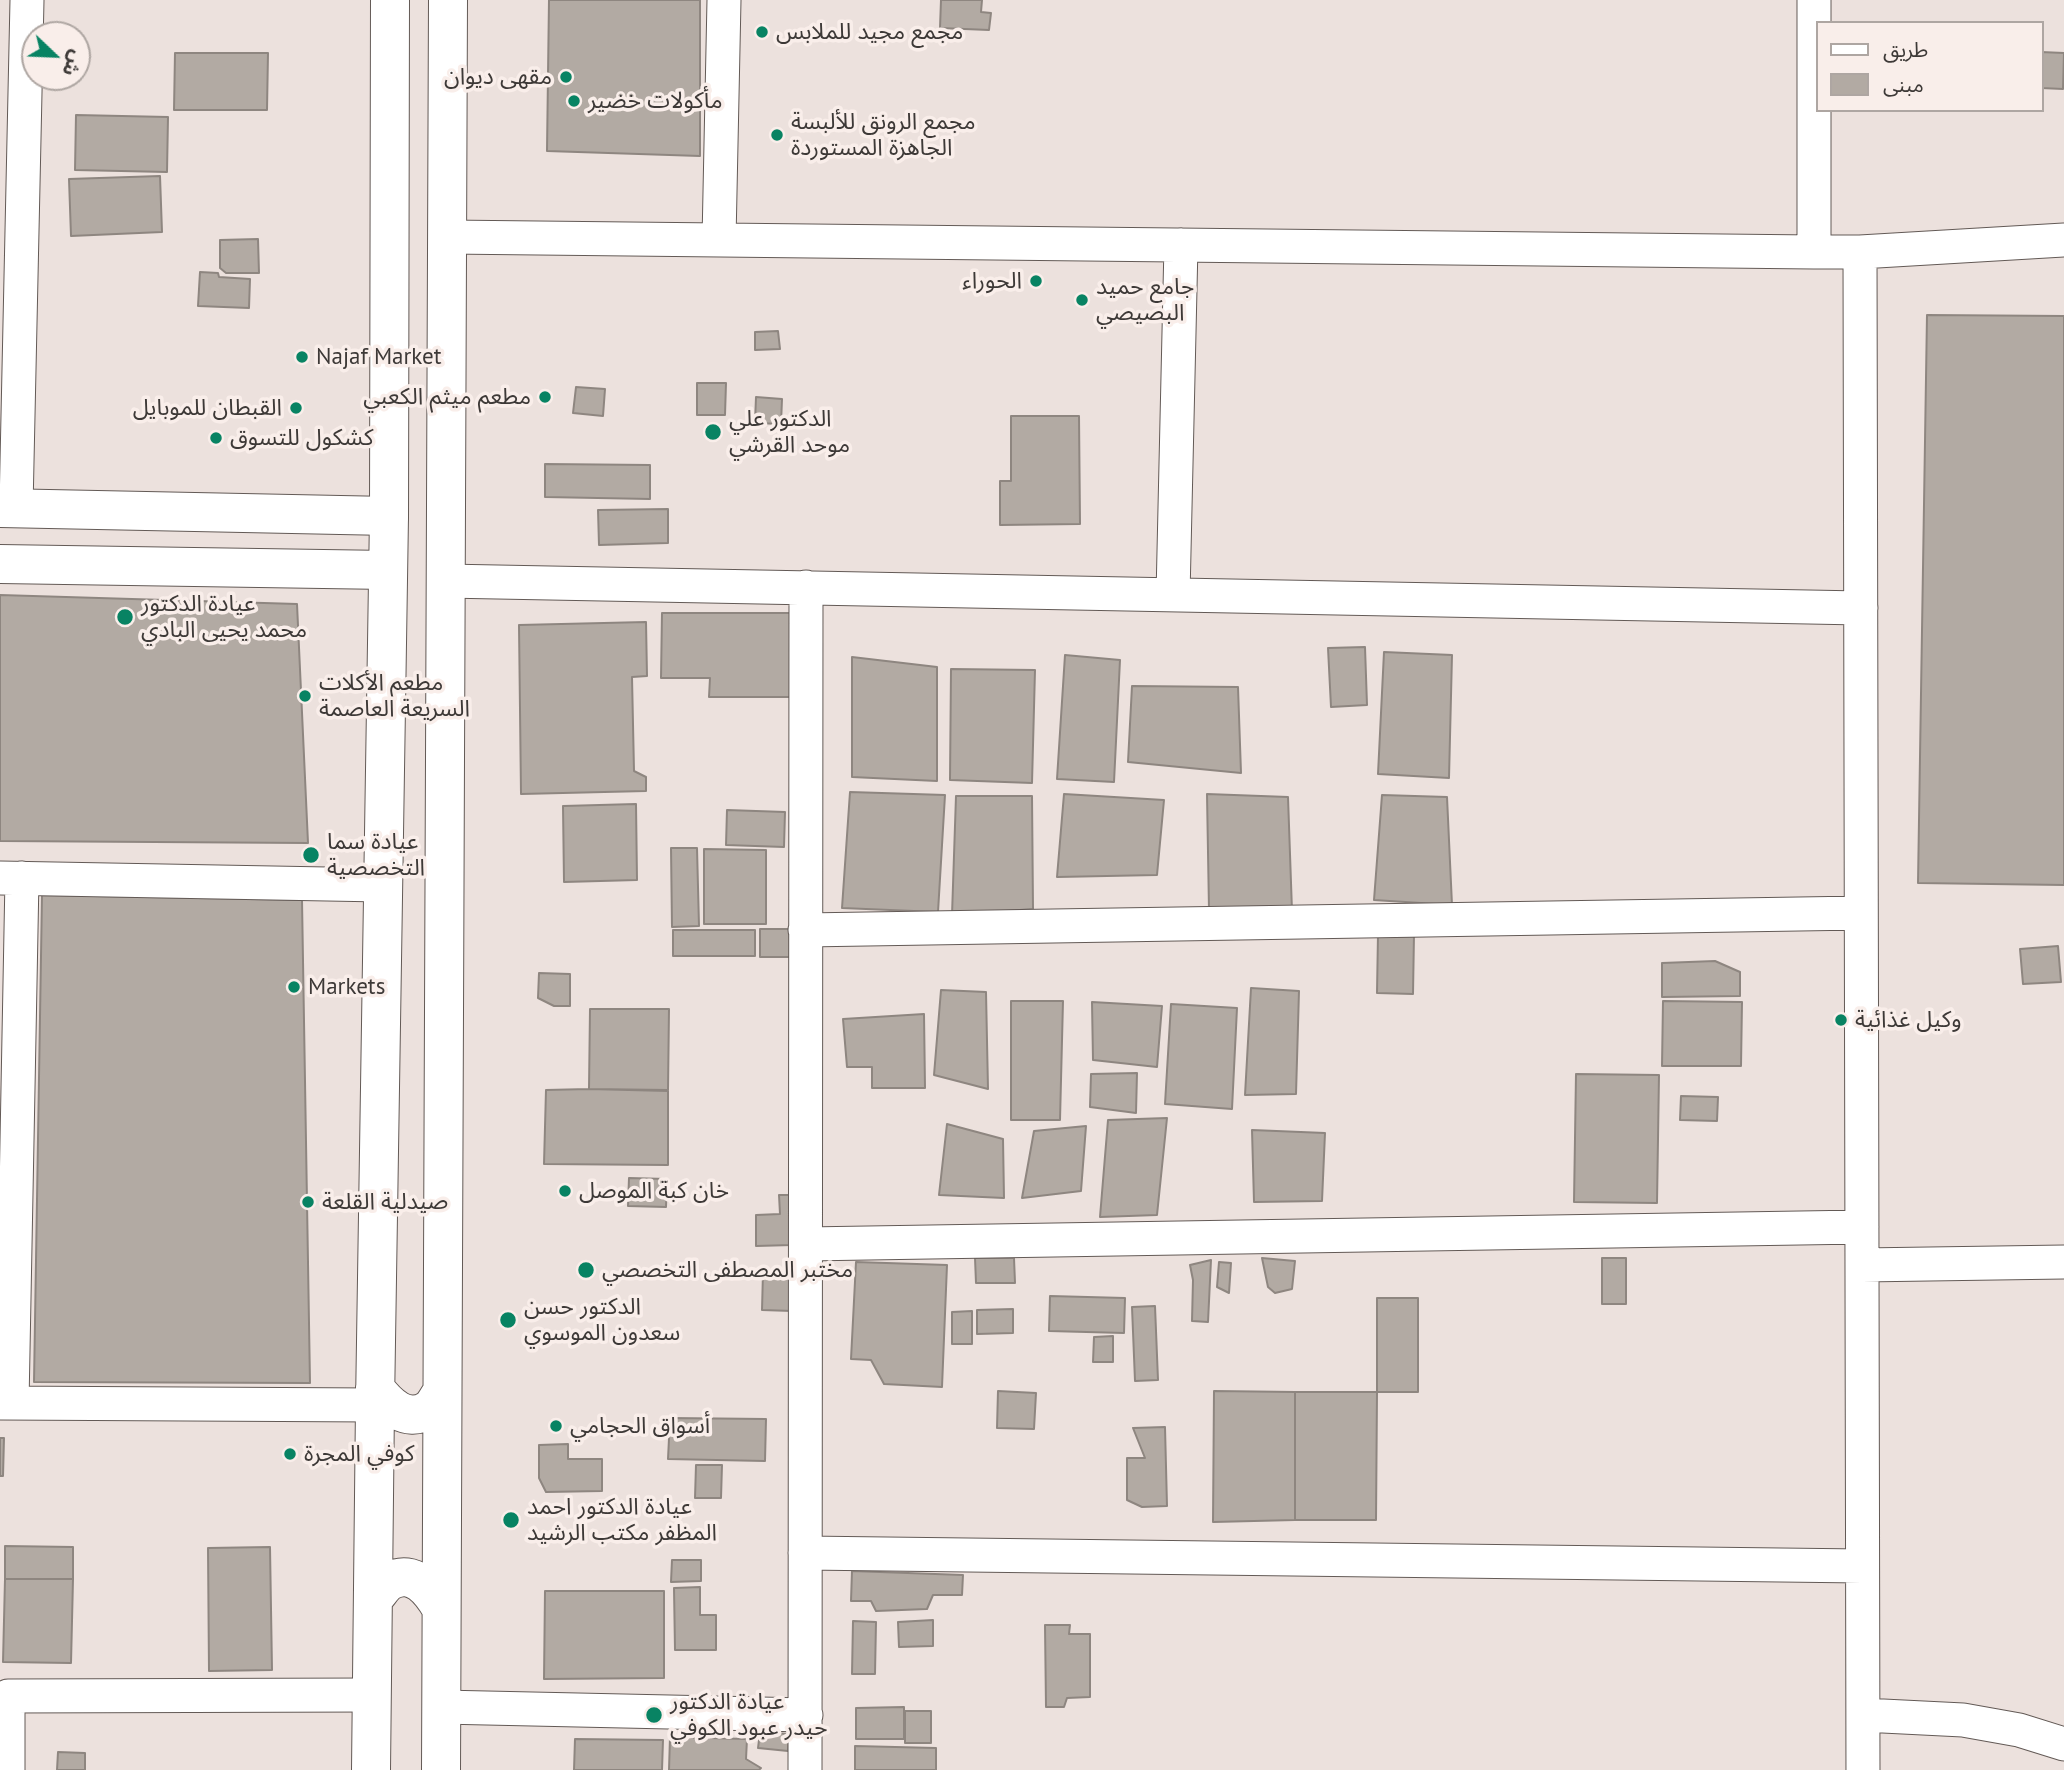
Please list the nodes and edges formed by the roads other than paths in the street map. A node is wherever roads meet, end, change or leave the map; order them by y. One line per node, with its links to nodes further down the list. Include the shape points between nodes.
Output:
1 (27, 0): 12 (street)
2 (390, 0): 13 (main road)
3 (448, 0): 6 (main road)
4 (724, 0): 7 (street)
5 (1814, 0): 10 (street)
6 (447, 237): 7 (street); 16 (main road)
7 (719, 240): 9 (street)
8 (2064, 240): 11 (street)
9 (1181, 245): 10 (street); 18 (street)
10 (1814, 252): 11 (street)
11 (1860, 252): 19 (street)
12 (8, 508): 13 (main road)
13 (389, 516): 15 (main road)
14 (0, 564): 15 (main road)
15 (388, 570): 21 (main road)
16 (445, 581): 17 (street); 28 (main road)
17 (806, 587): 18 (street); 23 (street)
18 (1173, 595): 19 (street)
19 (1861, 608): 22 (street)
20 (11, 878): 21 (street); 30 (street)
21 (383, 885): 29 (main road)
22 (1861, 913): 23 (street); 24 (street)
23 (806, 930): 25 (street)
24 (1862, 1227): 25 (street); 27 (street)
25 (806, 1244): 31 (street)
26 (2064, 1262): 27 (street)
27 (1862, 1265): 32 (street)
28 (442, 1392): 29 (main road, via 429,1410 415,1414 400,1412); 34 (main road)
29 (375, 1396): 30 (street); 33 (main road)
30 (6, 1403)
31 (805, 1553): 32 (street); 38 (street)
32 (1862, 1566): 39 (street)
33 (374, 1598): 34 (main road, via 389,1581 404,1578 430,1589); 35 (main road)
34 (441, 1608): 37 (main road)
35 (373, 1695): 36 (street); 42 (main road)
36 (4, 1696): 41 (street)
37 (441, 1707): 38 (street); 43 (main road)
38 (806, 1715): 44 (street)
39 (1863, 1715): 40 (street, via 1963,1720); 45 (street)
40 (2064, 1744)
41 (8, 1770)
42 (371, 1770)
43 (441, 1770)
44 (805, 1770)
45 (1863, 1770)

